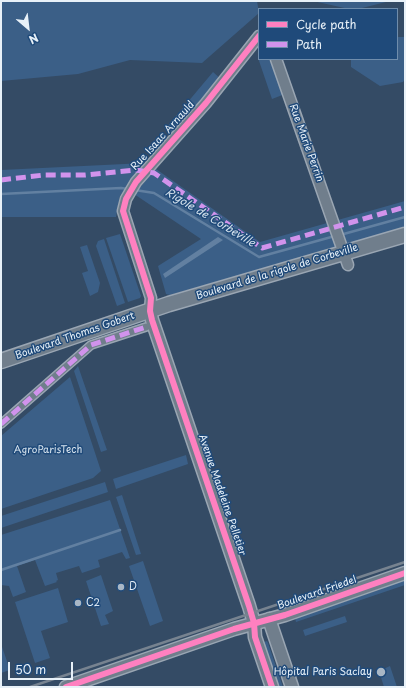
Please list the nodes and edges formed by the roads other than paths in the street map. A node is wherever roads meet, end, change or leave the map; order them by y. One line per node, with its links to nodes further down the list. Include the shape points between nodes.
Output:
1 (258, 37): 5 (street, Rue Isaac Arnauld, via 206,103 136,182 126,199 123,211 151,298)
2 (276, 60): 4 (street, Rue Marie Perrin)
3 (405, 235): 4 (main road, Boulevard de la rigole de Corbeville)
4 (344, 252): 5 (main road, Boulevard de la rigole de Corbeville)
5 (150, 311): 7 (main road, Boulevard Thomas Gobert); 11 (street, Avenue Madeleine Pelletier)
6 (146, 327): 8 (street, via 90,345)
7 (1, 361)
8 (1, 424)
9 (405, 573): 10 (street, Boulevard Friedel)
10 (269, 619): 11 (street, Boulevard Friedel); 14 (street)
11 (254, 623): 12 (street, Boulevard Friedel); 13 (street, Avenue Madeleine Pelletier, via 255,637)
12 (66, 687)
13 (272, 687)
14 (292, 687)

